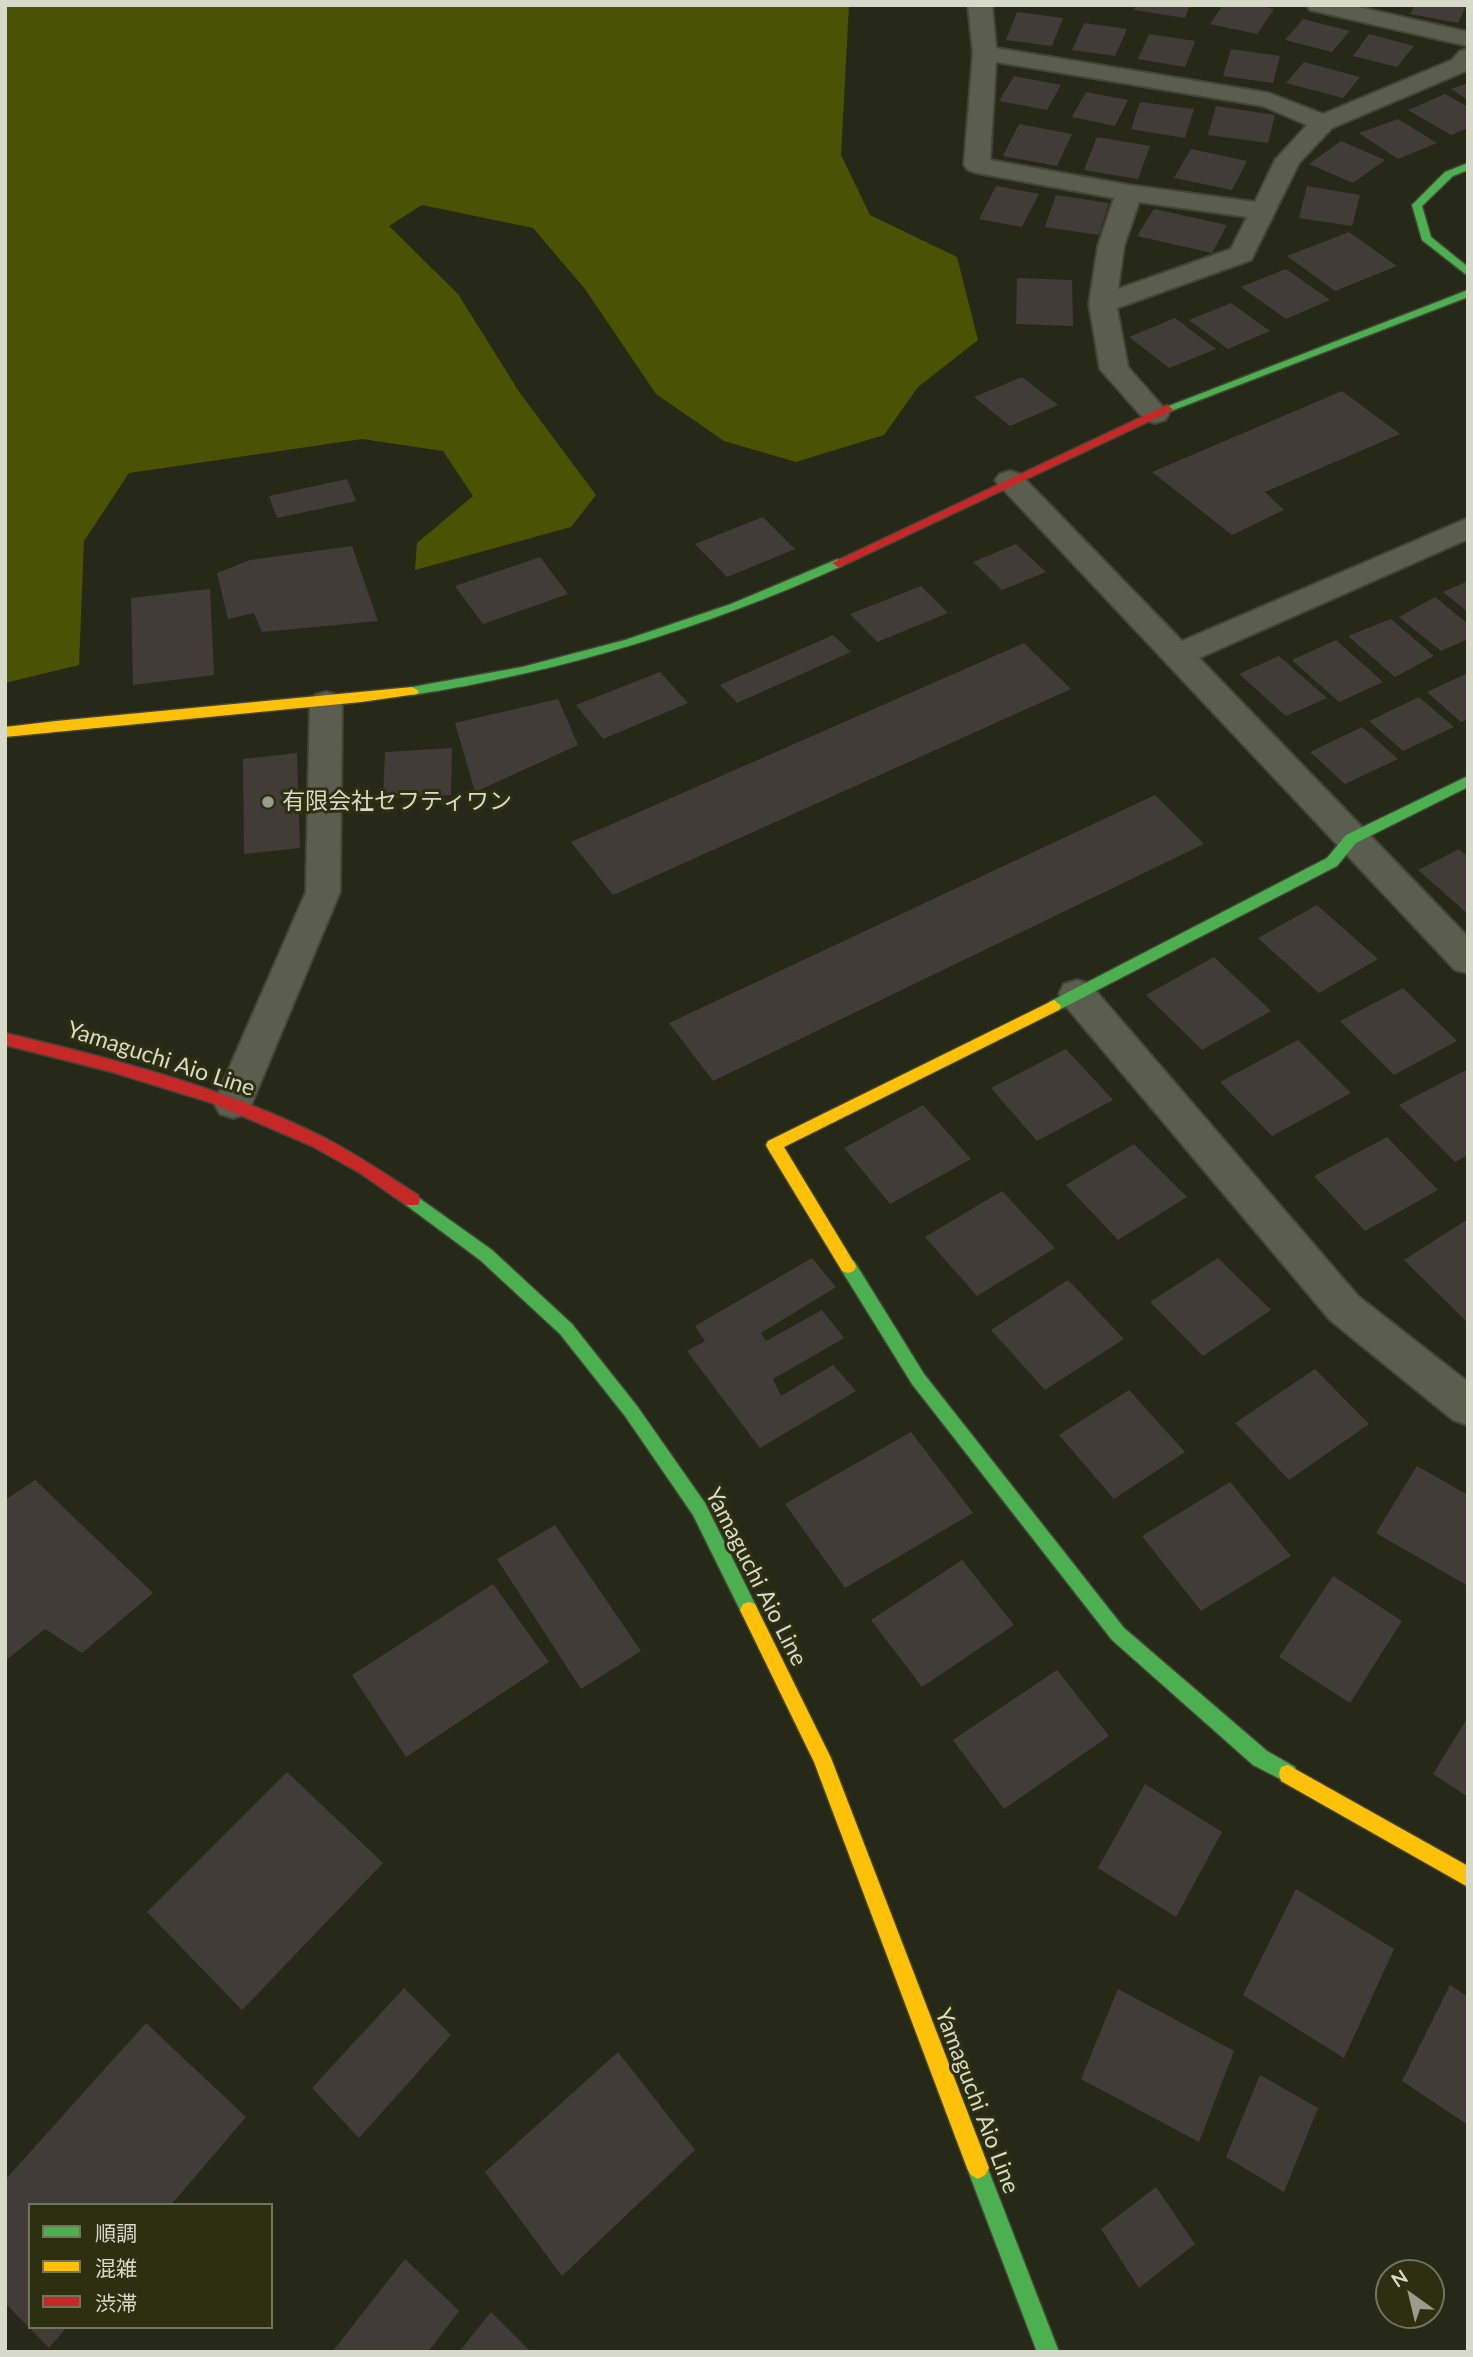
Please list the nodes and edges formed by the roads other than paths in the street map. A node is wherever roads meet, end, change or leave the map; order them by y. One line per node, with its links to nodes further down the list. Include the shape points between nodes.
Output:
1 (980, 5): 4 (street)
2 (1318, 5): 3 (street)
3 (1468, 39)
4 (985, 53): 6 (street, via 1269,100); 8 (street, via 977,165)
5 (1468, 56): 6 (street, via 1460,65)
6 (1323, 123): 9 (street, via 1289,160)
7 (1468, 166): 10 (street, via 1449,174 1417,205 1426,238)
8 (1129, 193): 9 (street); 12 (street, via 1111,246)
9 (1264, 211): 12 (street, via 1242,254)
10 (1468, 273)
11 (1468, 293): 13 (street)
12 (1103, 304): 13 (street, via 1114,369)
13 (1155, 414): 14 (street)
14 (1010, 480): 16 (street); 17 (street, via 820,571 694,624 577,659 442,687)
15 (1468, 527): 16 (street)
16 (1178, 655): 20 (street)
17 (326, 703): 18 (street, via 89,720); 24 (street, via 323,892)
18 (5, 732)
19 (1468, 780): 20 (street)
20 (1351, 839): 21 (street); 22 (street, via 1332,862)
21 (1468, 960)
22 (1077, 994): 25 (street, via 1344,1308); 26 (street, via 774,1145 918,1379 1118,1634 1260,1758)
23 (5, 1039): 24 (street, Yamaguchi Aio Line, via 118,1065)
24 (233, 1103): 27 (street, Yamaguchi Aio Line, via 332,1150 397,1189 486,1255 566,1329 631,1411 699,1509 822,1758)
25 (1468, 1407)
26 (1468, 1877)
27 (1048, 2352)

